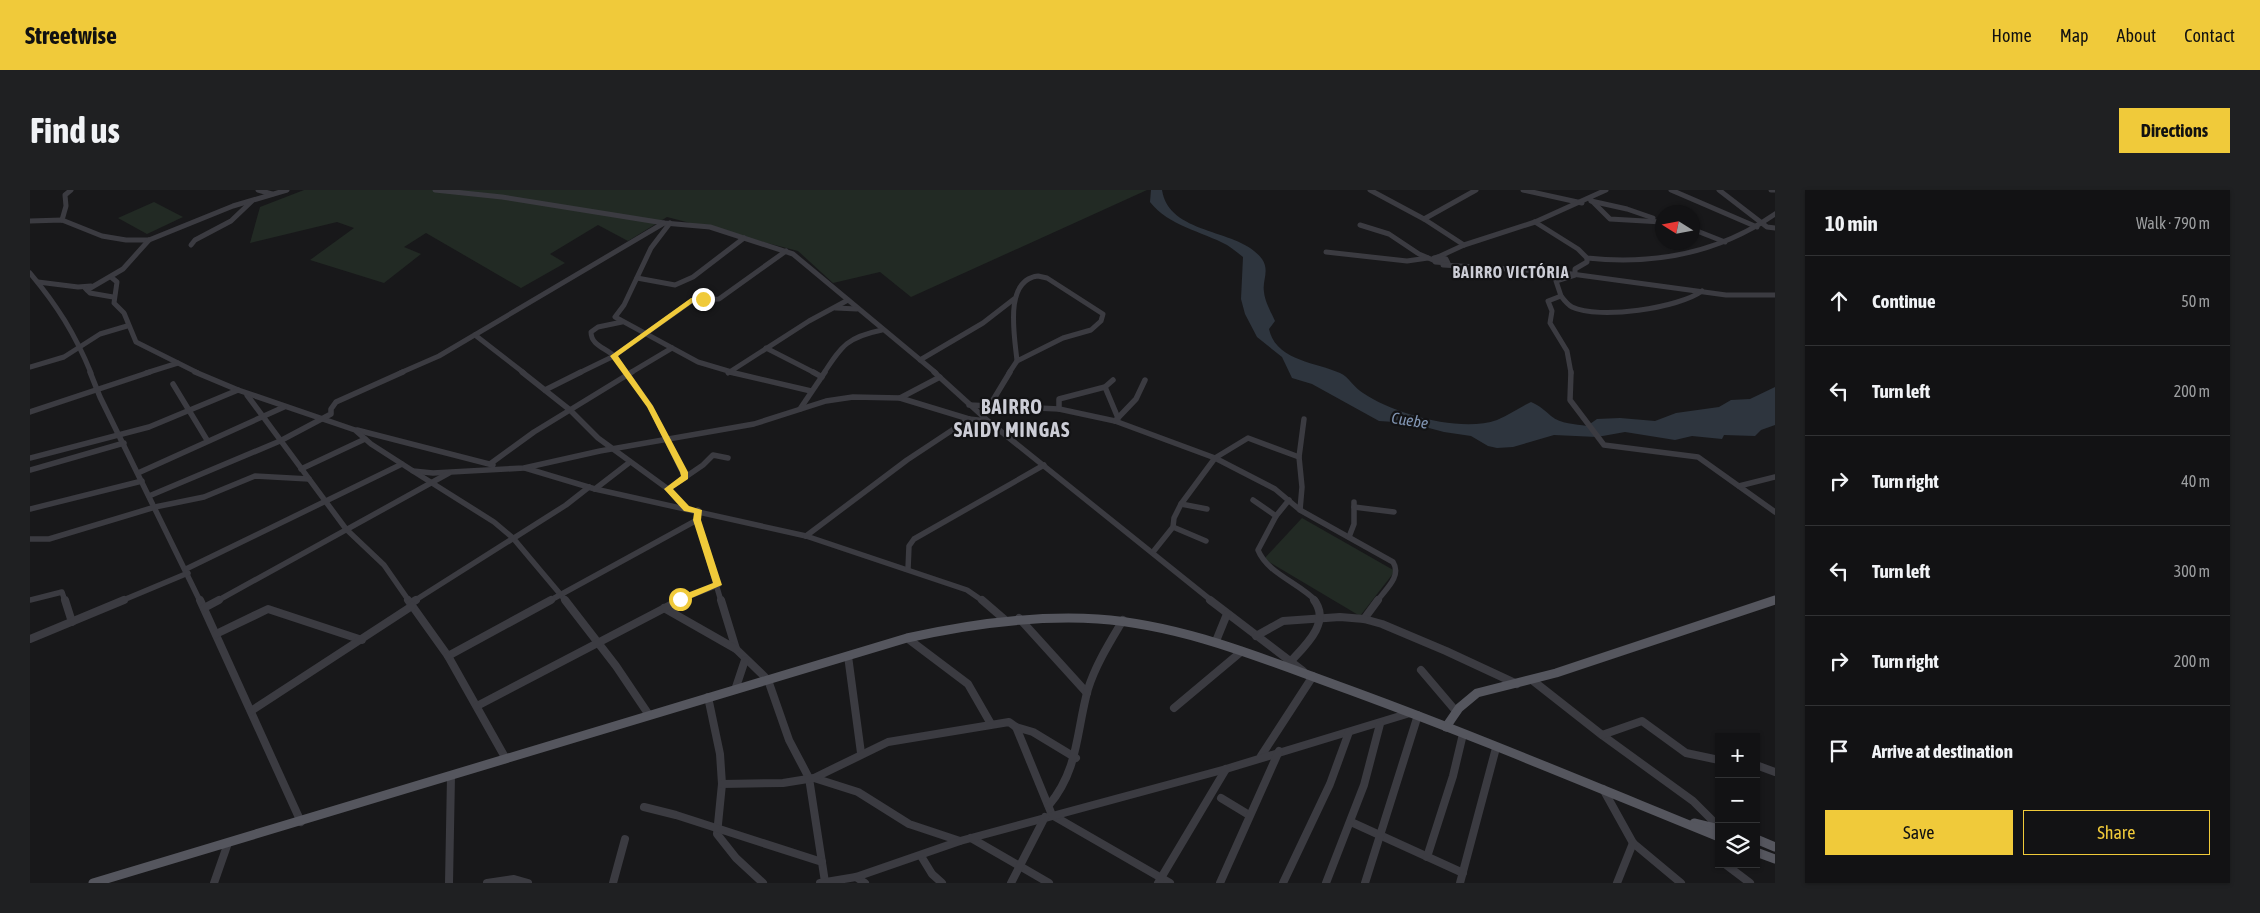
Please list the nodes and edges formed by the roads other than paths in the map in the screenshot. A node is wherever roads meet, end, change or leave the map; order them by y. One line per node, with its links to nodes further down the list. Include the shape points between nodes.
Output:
1 (71, 190): 18 (street, via 65,195)
2 (258, 190): 11 (street)
3 (287, 190): 11 (street)
4 (435, 190): 22 (street, via 502,197)
5 (1370, 190): 16 (street)
6 (1476, 190): 16 (street)
7 (1523, 190): 14 (street)
8 (1606, 190): 13 (street)
9 (1671, 190): 26 (street)
10 (1719, 190): 25 (street)
11 (273, 194): 12 (street)
12 (252, 200): 32 (street); 34 (street, via 239,214 195,240)
13 (1590, 200): 14 (street); 17 (street); 21 (street, via 1610,219)
14 (1582, 203): 20 (street)
15 (1775, 214): 25 (street)
16 (1424, 219): 35 (street)
17 (1655, 219)
18 (62, 220): 19 (street); 32 (street, via 102,236)
19 (30, 221)
20 (1535, 222): 35 (street); 40 (street)
21 (1655, 222)
22 (667, 223): 24 (street); 28 (street); 62 (street)
23 (1360, 224): 39 (street, via 1389,234 1419,254)
24 (680, 225): 28 (street); 31 (street, via 710,227)
25 (1765, 225): 26 (street); 27 (street); 30 (street)
26 (1757, 227): 33 (street)
27 (1775, 228)
28 (666, 230): 45 (street, via 651,248)
29 (1700, 232): 33 (street)
30 (1775, 232)
31 (744, 238): 36 (street); 45 (street, via 693,277 675,284)
32 (149, 240): 44 (street)
33 (1725, 242): 40 (street, via 1662,258 1624,262)
34 (192, 245)
35 (1464, 245): 38 (street)
36 (786, 251): 53 (street, via 800,258); 61 (street, via 719,298 693,300)
37 (1326, 252): 39 (street, via 1407,261)
38 (1444, 253): 39 (street); 41 (street)
39 (1433, 258): 41 (street)
40 (1587, 258): 43 (street, via 1575,269)
41 (1446, 262): 43 (street, via 1458,266)
42 (30, 273): 46 (street)
43 (1575, 275): 48 (street); 50 (street, via 1556,281)
44 (111, 277): 47 (street); 51 (street, via 117,282)
45 (637, 278): 56 (street, via 616,316)
46 (38, 282): 47 (street); 65 (street, via 56,304)
47 (86, 289): 51 (street, via 90,293)
48 (1702, 291): 49 (street, via 1744,296); 50 (street, via 1694,299 1682,303 1622,312 1573,308)
49 (1775, 295)
50 (1561, 296): 130 (street, via 1548,300 1552,311 1550,323 1567,351 1571,373 1570,400 1598,439 1615,448 1698,457)
51 (113, 297): 58 (street, via 114,303 124,312)
52 (1014, 299): 67 (street, via 983,323); 68 (street, via 1011,324); 68 (street, via 1030,278 1041,276 1076,294 1103,314 1101,321 1091,330 1062,338)
53 (848, 300): 54 (street); 55 (street)
54 (836, 308): 55 (street); 64 (street)
55 (857, 309): 57 (street)
56 (622, 322): 61 (street); 66 (street, via 598,327 591,332 597,345)
57 (873, 322): 59 (street); 60 (street)
58 (127, 326): 65 (street, via 104,332); 69 (street, via 136,342)
59 (882, 330): 60 (street); 67 (street)
60 (864, 333): 74 (street, via 843,344)
61 (646, 335): 63 (street); 66 (street)
62 (477, 337): 82 (street); 95 (street, via 388,381 342,399 333,406)
63 (672, 348): 72 (street); 73 (street)
64 (766, 348): 72 (street); 74 (street)
65 (80, 349): 70 (street); 80 (street)
66 (614, 356): 73 (street); 82 (street)
67 (920, 360): 75 (street)
68 (1017, 361): 87 (street)
69 (180, 365): 71 (street); 81 (street)
70 (30, 367)
71 (170, 367): 80 (street)
72 (729, 372): 83 (street)
73 (628, 375): 90 (street); 107 (street, via 650,406)
74 (822, 377): 83 (street)
75 (940, 377): 85 (street); 86 (street)
76 (1113, 380): 79 (street)
77 (1145, 380): 98 (street, via 1136,399)
78 (173, 384): 92 (street)
79 (1105, 387): 89 (street, via 1059,399); 98 (street)
80 (97, 390): 93 (street); 103 (street)
81 (238, 390): 84 (street); 92 (street)
82 (545, 390): 90 (street)
83 (811, 391): 91 (street)
84 (246, 393): 88 (street); 94 (street)
85 (900, 398): 91 (street, via 838,399); 96 (street)
86 (970, 405): 87 (street); 100 (street)
87 (990, 405): 89 (street)
88 (284, 407): 94 (street); 97 (street)
89 (1059, 408): 98 (street)
90 (570, 410): 109 (street); 116 (street)
91 (799, 410): 107 (street, via 754,424)
92 (189, 411): 103 (street, via 149,427); 105 (street)
93 (30, 412)
94 (262, 414): 105 (street); 106 (street)
95 (331, 414): 97 (street); 101 (street)
96 (969, 419): 100 (street); 150 (street, via 907,460)
97 (323, 420): 101 (street); 106 (street)
98 (1116, 420): 113 (street)
99 (1304, 420): 110 (street)
100 (988, 421): 117 (street)
101 (345, 426): 102 (street)
102 (355, 430): 104 (street); 116 (street)
103 (119, 434): 108 (street); 111 (street)
104 (365, 439): 115 (street); 120 (street)
105 (207, 440): 123 (street)
106 (280, 441): 120 (street); 133 (street)
107 (667, 442): 109 (street); 125 (street)
108 (124, 443): 119 (street); 123 (street)
109 (613, 449): 114 (street); 118 (street)
110 (1299, 457): 113 (street, via 1248,438); 143 (street)
111 (30, 458)
112 (728, 458): 125 (street, via 713,455)
113 (1215, 458): 135 (street, via 1275,489); 137 (street)
114 (630, 462): 131 (street); 132 (street)
115 (402, 464): 122 (street); 136 (street)
116 (490, 464): 121 (street)
117 (1044, 465): 155 (street); 156 (street, via 914,540 909,546)
118 (524, 468): 121 (street); 131 (street)
119 (30, 470)
120 (301, 470): 127 (street)
121 (506, 470): 124 (street)
122 (413, 471): 124 (street); 129 (street)
123 (138, 473): 128 (street)
124 (450, 473): 129 (street)
125 (685, 475): 132 (street)
126 (1775, 477): 130 (street)
127 (309, 479): 136 (street); 138 (street, via 255,476 204,497)
128 (142, 482): 133 (street); 140 (street)
129 (432, 485): 149 (street); 152 (street, via 494,522)
130 (1739, 486): 145 (street)
131 (592, 488): 139 (street); 152 (street)
132 (668, 489): 139 (street)
133 (149, 496): 138 (street)
134 (1254, 500): 146 (street)
135 (1289, 500): 143 (street); 146 (street)
136 (325, 501): 149 (street); 157 (street)
137 (1181, 504): 141 (street); 148 (street)
138 (155, 507): 153 (street, via 50,539); 157 (street)
139 (687, 508): 142 (street)
140 (30, 509)
141 (1207, 509)
142 (698, 510): 147 (street); 150 (street)
143 (1300, 510): 151 (street)
144 (1394, 512): 151 (street, via 1354,505 1354,524)
145 (1775, 512)
146 (1276, 516): 168 (street, via 1258,550 1262,560 1312,593 1320,606)
147 (697, 520): 158 (street); 159 (street)
148 (1173, 527): 154 (street); 155 (street)
149 (346, 529): 162 (street, via 384,565); 163 (street)
150 (806, 536): 156 (street)
151 (1349, 537): 169 (street, via 1393,562 1397,568 1397,574)
152 (513, 538): 159 (street); 162 (street)
153 (30, 539)
154 (1206, 541)
155 (1153, 552): 165 (street)
156 (908, 570): 167 (street, via 967,590)
157 (187, 571): 163 (street); 171 (street)
158 (718, 585): 164 (street); 179 (street)
159 (561, 595): 178 (street); 181 (street)
160 (30, 600): 171 (street, via 62,592)
161 (1775, 600): 189 (main road)
162 (411, 604): 176 (street); 181 (street)
163 (204, 608): 172 (street)
164 (664, 608): 178 (street); 179 (street)
165 (1228, 614): 173 (street); 177 (street)
166 (1019, 618): 167 (main road); 170 (main road, via 1056,616); 192 (street)
167 (1004, 619): 174 (main road)
168 (1321, 619): 169 (street); 173 (street, via 1283,622); 184 (street, via 1303,649)
169 (1364, 619): 190 (street, via 1437,647)
170 (1123, 620): 177 (main road); 192 (street, via 1096,668)
171 (72, 622): 175 (street)
172 (216, 634): 176 (street, via 268,608); 197 (street)
173 (1256, 636): 184 (street)
174 (907, 638): 182 (main road); 200 (street, via 968,684)
175 (30, 639)
176 (362, 640): 197 (street)
177 (1216, 641): 180 (main road)
178 (595, 642): 194 (street); 199 (street, via 616,666)
179 (736, 649): 183 (street)
180 (1242, 651): 186 (main road); 195 (street)
181 (448, 656): 194 (street)
182 (848, 656): 188 (main road); 209 (street)
183 (745, 660): 188 (street); 191 (street)
184 (1291, 661): 186 (street)
185 (1421, 670): 196 (street)
186 (1303, 671): 187 (main road)
187 (1313, 676): 198 (main road); 210 (street)
188 (768, 680): 191 (main road); 218 (street, via 789,740)
189 (1532, 680): 190 (main road); 206 (street)
190 (1518, 684): 196 (main road, via 1477,693)
191 (735, 690): 193 (main road)
192 (1087, 693): 211 (street)
193 (708, 697): 199 (main road); 219 (street, via 720,754)
194 (477, 706): 212 (street)
195 (1174, 708)
196 (1455, 710): 203 (main road)
197 (251, 711): 227 (street)
198 (1414, 714): 201 (street); 203 (main road); 233 (street)
199 (649, 715): 212 (main road)
200 (991, 724): 202 (street, via 1009,722); 209 (street, via 888,742)
201 (1380, 724): 204 (street); 228 (street)
202 (1016, 727): 211 (street, via 1033,732); 222 (street)
203 (1446, 727): 205 (main road)
204 (1349, 732): 208 (street); 265 (street, via 1330,784)
205 (1464, 734): 207 (main road); 243 (street)
206 (1602, 734): 213 (street, via 1642,721 1686,752); 229 (street, via 1693,801)
207 (1496, 748): 220 (main road); 248 (street)
208 (1278, 751): 210 (street); 224 (street)
209 (861, 753): 218 (street)
210 (1261, 757): 215 (street)
211 (1076, 758): 222 (street, via 1059,795)
212 (506, 759): 217 (main road)
213 (1715, 759)
214 (1760, 766): 216 (street)
215 (1226, 768): 225 (street); 250 (street)
216 (1775, 772)
217 (451, 776): 227 (main road); 253 (street)
218 (811, 778): 219 (street, via 783,783); 237 (street, via 858,792 909,824); 245 (street)
219 (722, 784): 231 (street)
220 (1603, 789): 226 (main road); 239 (street)
221 (1221, 798): 224 (street)
222 (1049, 805): 225 (street)
223 (644, 807): 231 (street)
224 (1249, 815): 264 (street)
225 (1048, 816): 234 (street); 246 (street); 250 (street)
226 (1674, 819): 230 (main road); 232 (main road)
227 (301, 822): 238 (main road)
228 (1351, 822): 233 (street); 266 (street)
229 (1715, 824)
230 (1715, 827)
231 (717, 829): 245 (street); 257 (street, via 719,838)
232 (1715, 835)
233 (1380, 836): 243 (street); 267 (street)
234 (971, 838): 237 (street); 246 (street)
235 (625, 839): 256 (street)
236 (1760, 840): 240 (main road)
237 (960, 841): 242 (street)
238 (228, 843): 251 (main road); 252 (street)
239 (1633, 843): 269 (street); 270 (street)
240 (1775, 846)
241 (1760, 853): 244 (main road)
242 (921, 856): 249 (street); 260 (street)
243 (1427, 857): 248 (street)
244 (1775, 859)
245 (822, 862): 258 (street)
246 (1020, 867): 261 (street); 262 (street)
247 (1730, 868): 271 (street)
248 (1462, 873): 268 (street)
249 (856, 877): 258 (street); 259 (street)
250 (1159, 880): 263 (street)
251 (93, 883)
252 (214, 883)
253 (449, 883)
254 (487, 883): 255 (street, via 514,879)
255 (528, 883)
256 (613, 883)
257 (763, 883)
258 (823, 883)
259 (865, 883)
260 (942, 883)
261 (1010, 883)
262 (1049, 883)
263 (1170, 883)
264 (1220, 883)
265 (1283, 883)
266 (1326, 883)
267 (1365, 883)
268 (1460, 883)
269 (1617, 883)
270 (1681, 883)
271 (1750, 883)

